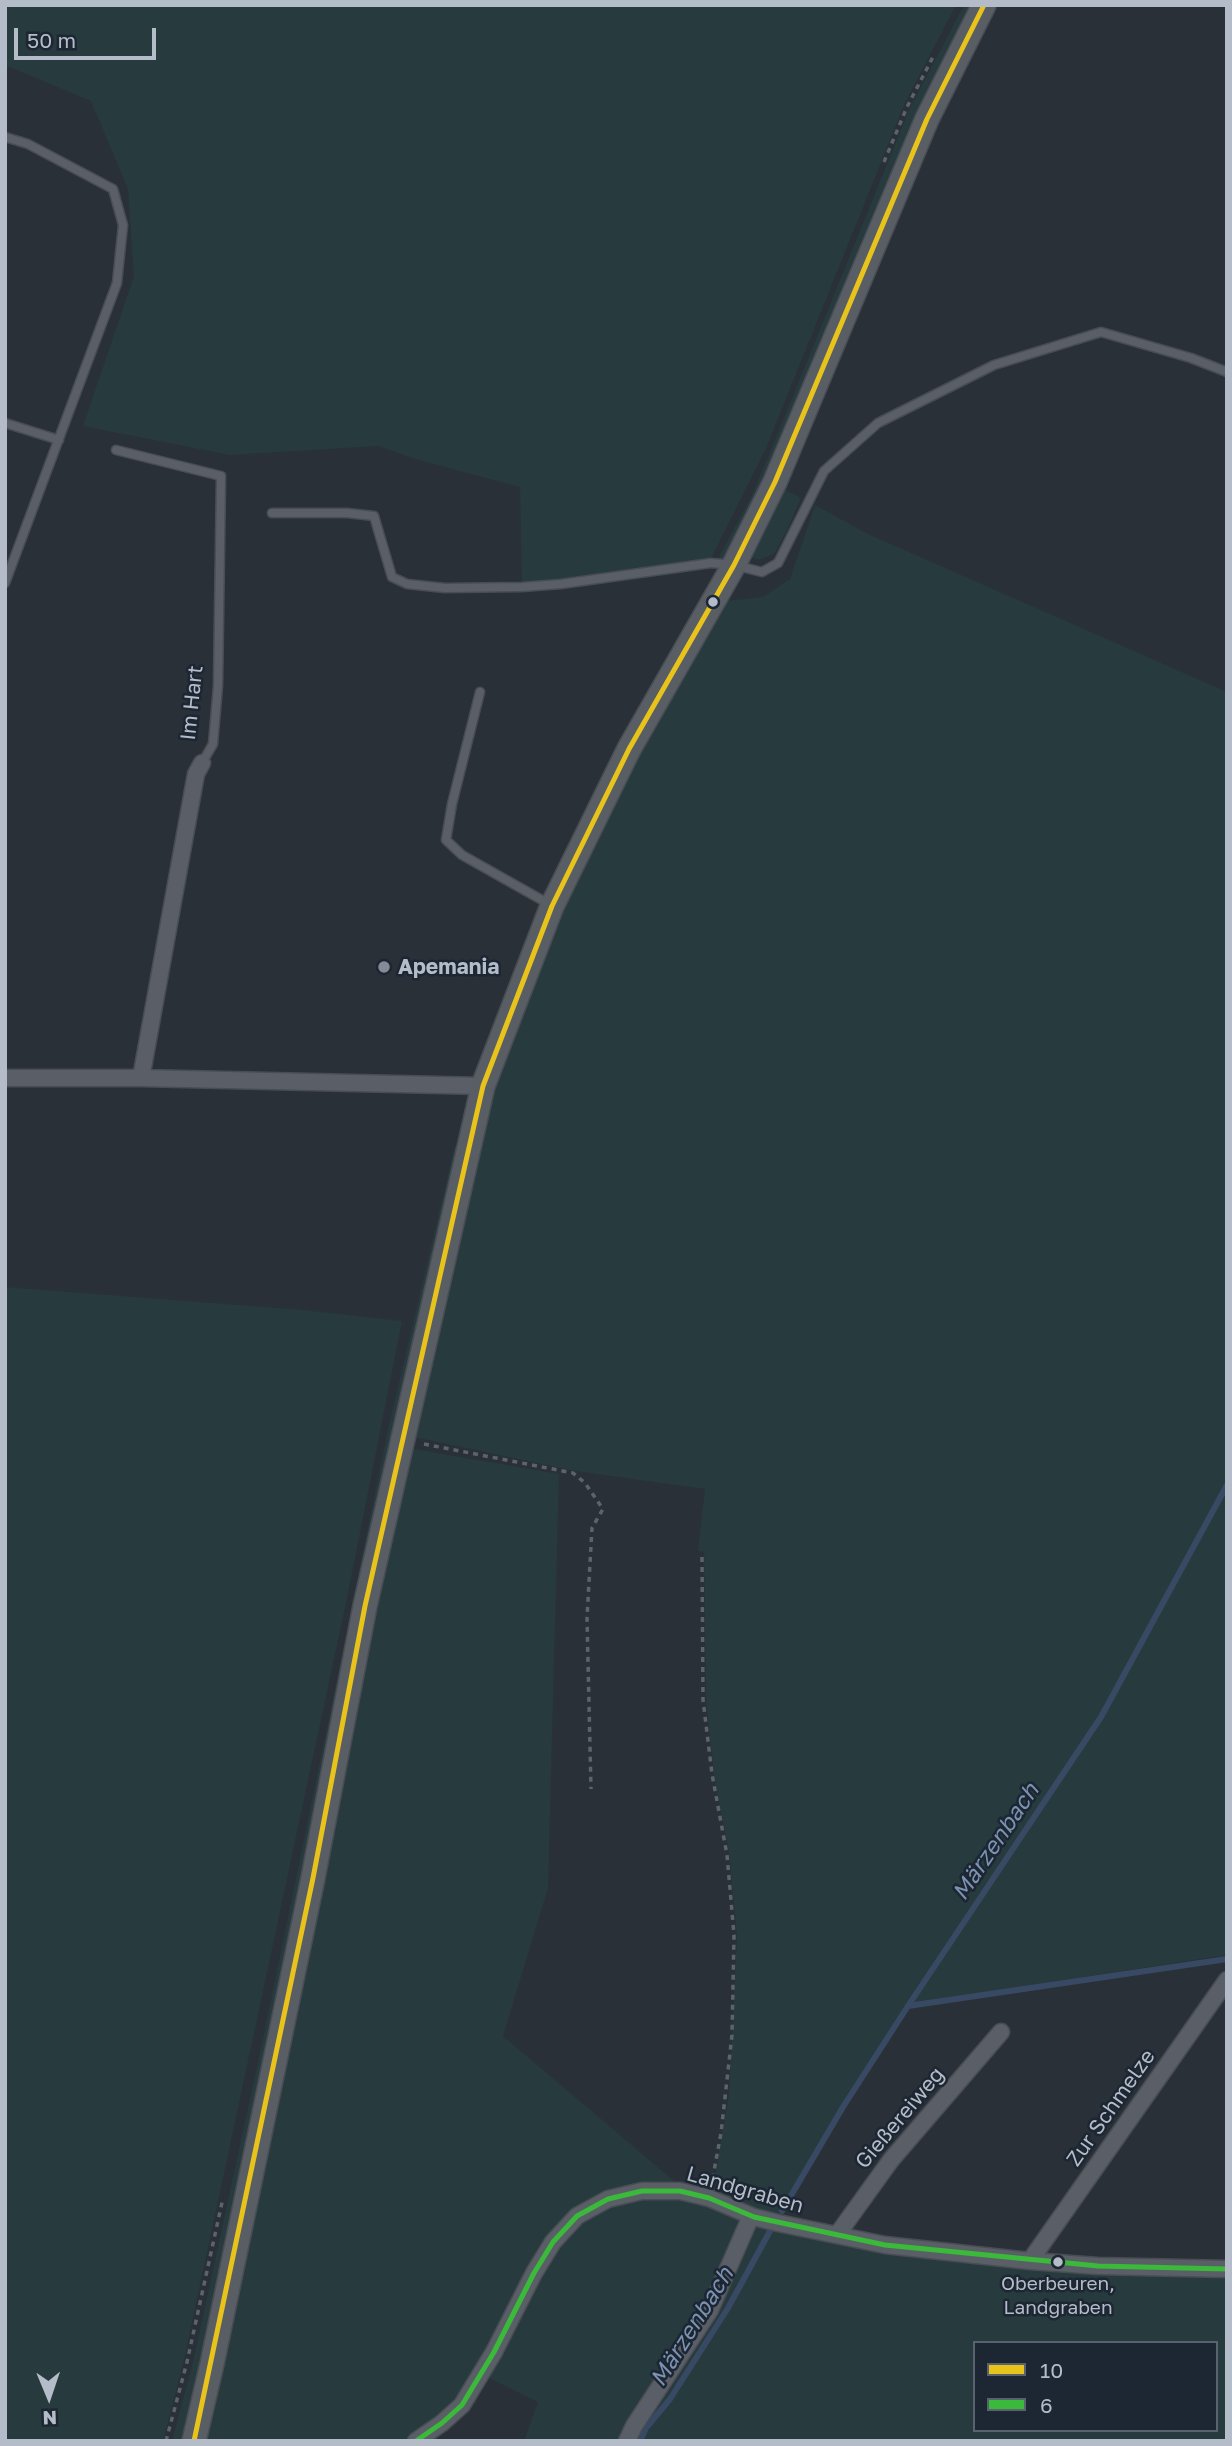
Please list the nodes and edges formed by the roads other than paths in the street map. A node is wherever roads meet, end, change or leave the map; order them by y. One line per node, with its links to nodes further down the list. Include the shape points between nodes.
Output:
1 (984, 5): 8 (street, via 927,119 775,482)
2 (5, 137): 5 (lane, via 28,144 113,189 123,225 117,283)
3 (1227, 372): 8 (lane, via 1101,332 994,365 878,423 824,471 778,563 762,572)
4 (5, 423): 5 (lane)
5 (59, 440): 9 (lane)
6 (116, 450): 11 (lane, Im Hart, via 221,476 218,686 213,744)
7 (272, 513): 8 (lane, via 374,516 392,577 407,584 445,589 561,584 711,563)
8 (734, 565): 12 (street, via 629,749)
9 (5, 583)
10 (480, 692): 12 (lane, via 446,840 462,855)
11 (202, 764): 14 (street, Im Hart, via 196,775)
12 (552, 906): 15 (street)
13 (5, 1078): 14 (street)
14 (141, 1078): 15 (street)
15 (483, 1086): 22 (street, via 365,1606 313,1878)
16 (1227, 1980): 20 (street, Zur Schmelze)
17 (1000, 2032): 19 (street, Gießereiweg, via 891,2160)
18 (751, 2216): 19 (street, Landgraben); 23 (street, Landgraben, via 680,2191 642,2191 608,2199 577,2216 534,2273 462,2405); 24 (street, via 710,2310)
19 (837, 2235): 20 (street, Landgraben, via 885,2245)
20 (1030, 2261): 21 (street, Landgraben)
21 (1227, 2269)
22 (194, 2441)
23 (416, 2441)
24 (627, 2441)

